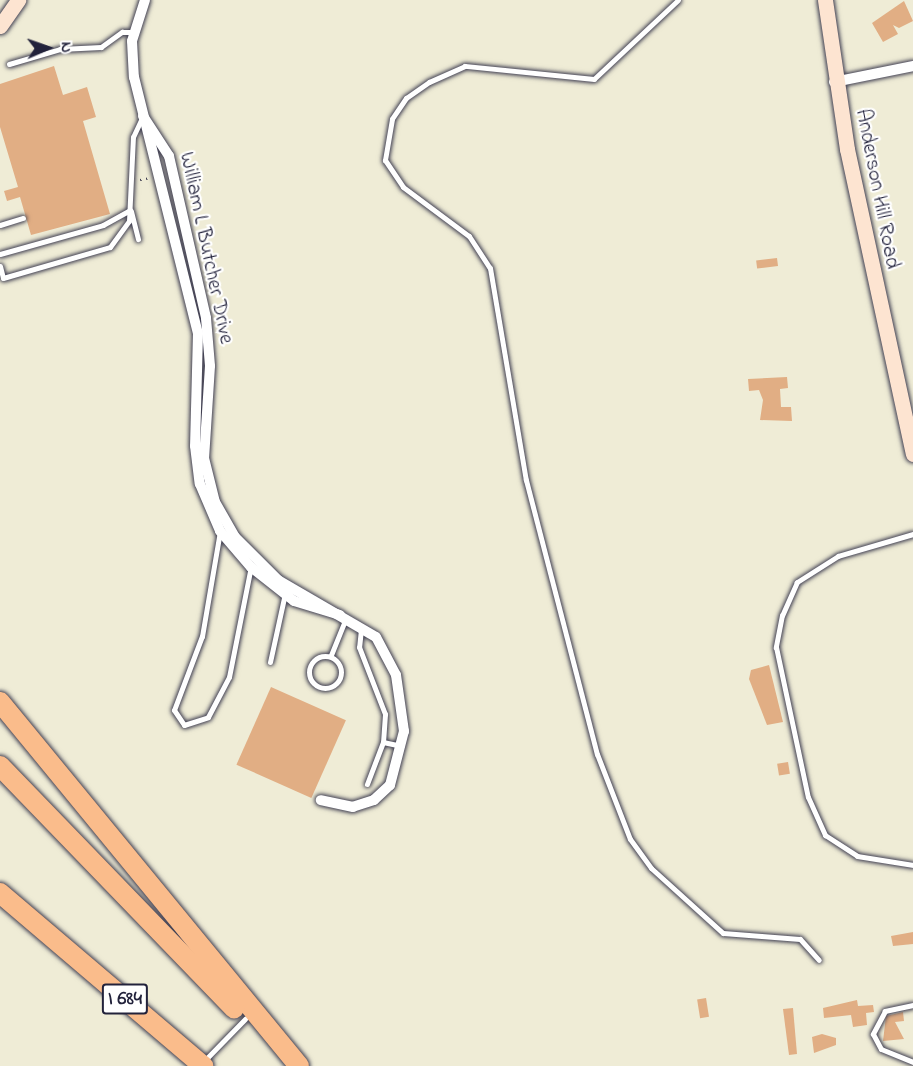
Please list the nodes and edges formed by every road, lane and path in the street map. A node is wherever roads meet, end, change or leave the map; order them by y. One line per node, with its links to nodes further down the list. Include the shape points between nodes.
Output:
1 (18, 0): 5 (main road)
2 (145, 0): 6 (street, William L Butcher Drive)
3 (678, 0): 38 (lane, via 594,79 465,66 429,81 406,98 392,119 385,160 403,187 469,236 490,268 526,480 597,754 630,839 651,868 723,933 800,939)
4 (825, 0): 9 (main road, Anderson Hill Road)
5 (0, 26)
6 (134, 32): 7 (lane, via 122,32 101,47 60,49); 10 (street, William L Butcher Drive, via 134,77)
7 (9, 64)
8 (913, 66): 9 (street)
9 (834, 82): 19 (main road, Anderson Hill Road)
10 (142, 116): 11 (street, William L Butcher Drive); 12 (lane, via 133,137); 20 (street, William L Butcher Drive, via 169,156 206,318 210,366 204,458)
11 (162, 175): 12 (path); 20 (street, William L Butcher Drive, via 198,333 195,463)
12 (133, 182): 13 (lane)
13 (131, 209): 16 (lane); 17 (lane, via 103,225); 18 (lane, via 126,229 110,247 3,278)
14 (23, 218): 15 (lane)
15 (0, 225)
16 (138, 239)
17 (0, 254)
18 (0, 266)
19 (913, 454)
20 (222, 526): 22 (street, William L Butcher Drive); 22 (lane, via 202,636 174,710 184,725 208,717 229,677)
21 (913, 534): 34 (lane, via 847,552 798,582 782,615 776,647 808,797 825,835 857,856)
22 (252, 562): 23 (street, William L Butcher Drive)
23 (286, 591): 24 (street, William L Butcher Drive); 27 (lane)
24 (346, 616): 25 (street, William L Butcher Drive); 26 (lane)
25 (361, 626): 29 (lane, via 363,658 385,714); 30 (street, William L Butcher Drive, via 386,650 396,675)
26 (331, 655): 26 (lane, via 310,664 309,677 317,686 337,684 340,672)
27 (270, 662)
28 (0, 702): 44 (highway)
29 (383, 742): 30 (lane); 32 (lane)
30 (402, 747): 33 (street, William L Butcher Drive, via 390,785 374,800 350,807)
31 (0, 766): 40 (highway)
32 (366, 784)
33 (321, 800)
34 (913, 865)
35 (0, 893): 37 (highway)
36 (0, 905): 37 (highway)
37 (47, 935): 42 (highway, I 684)
38 (819, 960)
39 (913, 1005): 41 (lane, via 885,1011 873,1034 881,1049)
40 (245, 1019): 42 (lane); 43 (highway)
41 (913, 1062)
42 (202, 1065)
43 (290, 1066)
44 (299, 1066)

